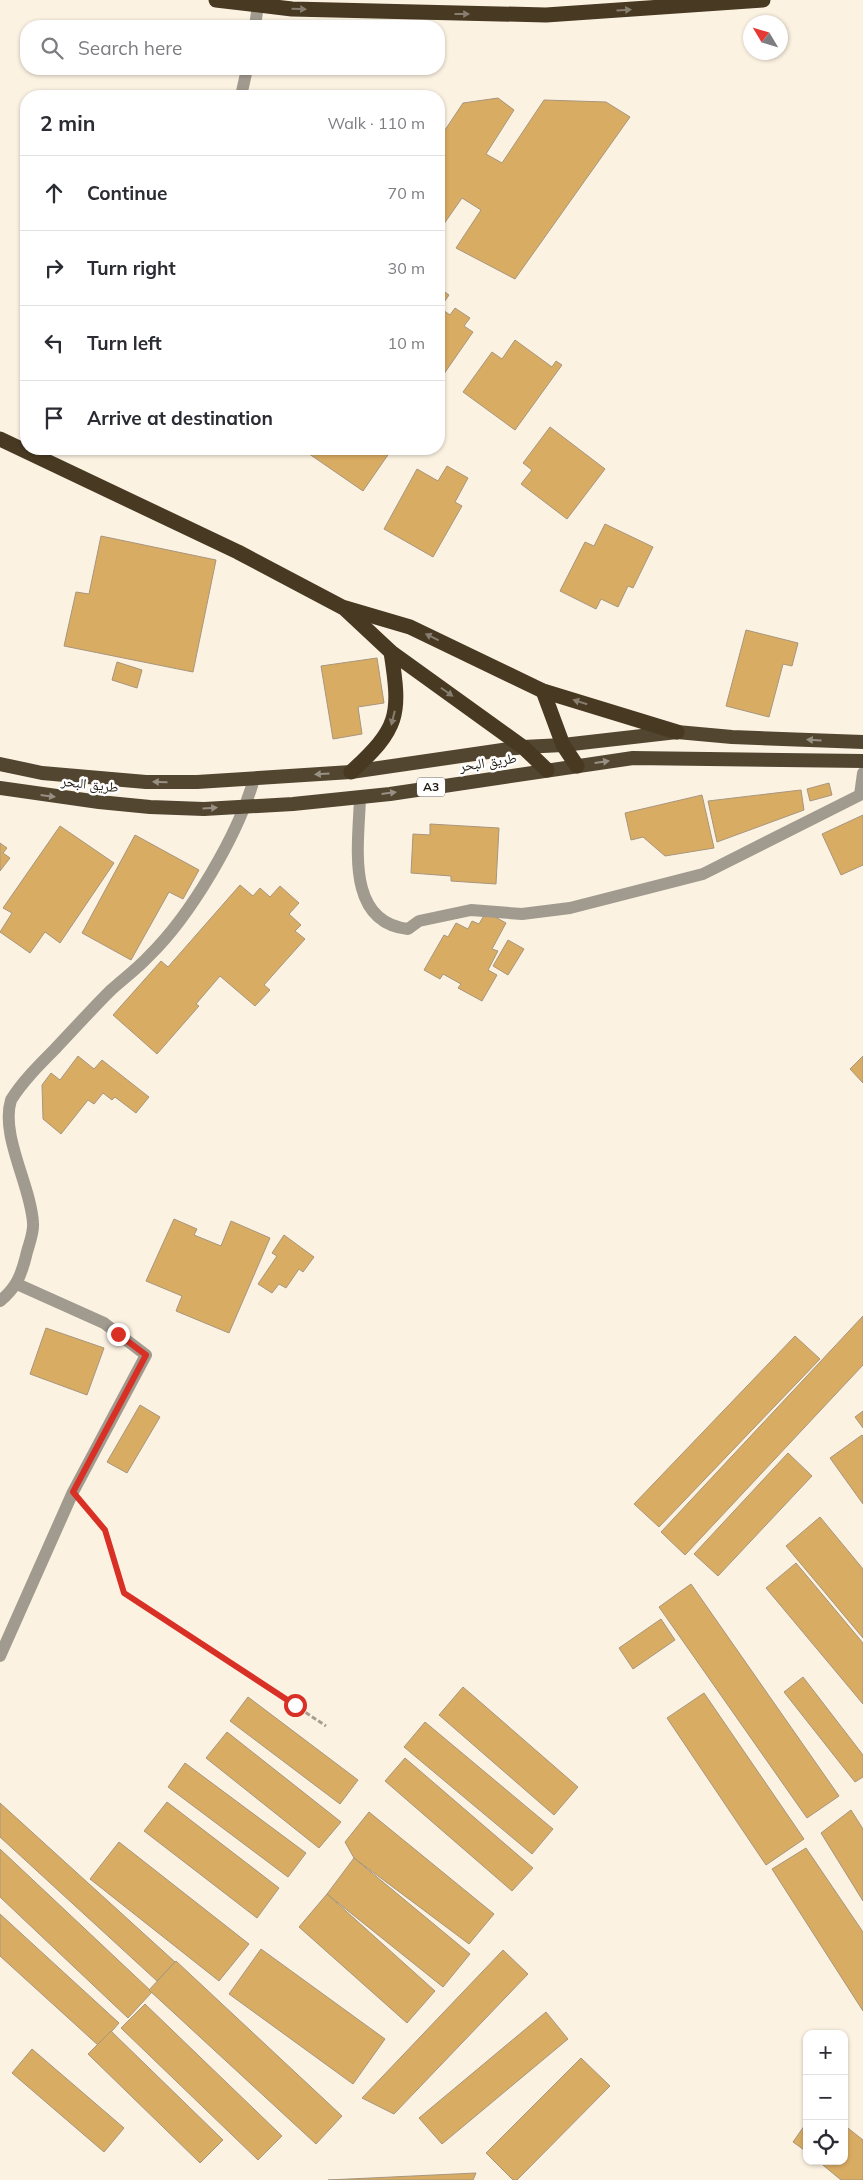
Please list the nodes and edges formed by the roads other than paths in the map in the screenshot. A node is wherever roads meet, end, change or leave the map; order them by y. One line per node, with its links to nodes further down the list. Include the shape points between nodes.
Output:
1 (216, 0): 3 (highway)
2 (763, 0): 3 (highway, one-way to 2, via 428,14 546,15)
3 (258, 5): 4 (lane)
4 (255, 20)
5 (245, 75): 6 (lane)
6 (242, 90)
7 (0, 439): 8 (highway)
8 (20, 447)
9 (36, 455): 10 (highway, via 238,552)
10 (342, 607): 11 (highway); 12 (highway, one-way to 10, via 410,627)
11 (391, 652): 16 (highway, one-way to 16); 21 (highway, one-way to 21, via 396,705 390,730 374,751)
12 (543, 691): 13 (highway, one-way to 12); 15 (highway)
13 (677, 732): 14 (highway, طريق البحر / A3, one-way to 13); 15 (highway, طريق البحر / A3)
14 (863, 742)
15 (563, 744): 16 (highway, طريق البحر / A3); 19 (highway)
16 (524, 746): 20 (highway); 21 (highway, طريق البحر / A3)
17 (863, 761): 19 (highway, طريق البحر / A3, one-way to 17, via 633,758)
18 (0, 764): 23 (highway, طريق البحر / A3, one-way to 18, via 146,782 42,773)
19 (577, 766): 20 (highway, طريق البحر / A3)
20 (547, 770): 25 (highway, طريق البحر / A3, one-way to 20)
21 (351, 772): 23 (highway, طريق البحر / A3, one-way to 23)
22 (863, 773): 25 (lane, via 860,795 703,874 570,908 522,914 471,910 419,921 408,929 384,920 365,900 358,870)
23 (254, 779): 26 (lane)
24 (0, 788): 26 (highway, طريق البحر / A3, one-way to 26, via 150,807 204,809)
25 (360, 797): 26 (highway, طريق البحر / A3)
26 (247, 806): 27 (lane, via 180,921 150,956 110,991 40,1064 10,1101 6,1112 6,1137 30,1206 33,1226)
27 (17, 1284): 28 (lane); 29 (lane, via 104,1324 146,1355 73,1492)
28 (0, 1301)
29 (0, 1656)

